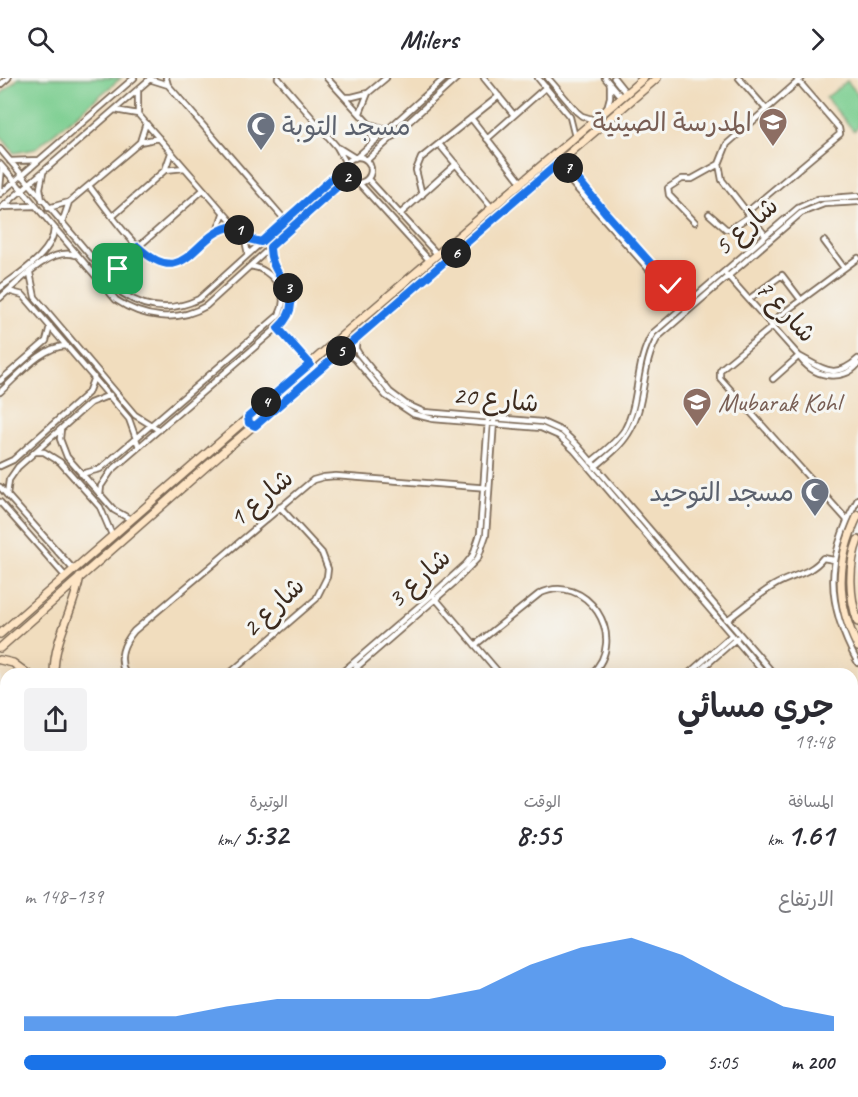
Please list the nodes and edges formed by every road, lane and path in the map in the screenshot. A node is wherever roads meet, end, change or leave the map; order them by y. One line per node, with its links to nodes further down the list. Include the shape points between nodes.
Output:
1 (8, 78): 20 (street)
2 (134, 78): 53 (street)
3 (166, 78): 21 (street)
4 (278, 78): 49 (street)
5 (327, 78): 23 (street)
6 (335, 78): 23 (street)
7 (386, 78): 26 (street)
8 (445, 78): 42 (street)
9 (457, 78): 54 (street)
10 (484, 78): 28 (street)
11 (538, 78): 24 (street)
12 (548, 78): 33 (street)
13 (604, 78): 22 (street)
14 (614, 78): 27 (street)
15 (644, 78): 27 (main road)
16 (657, 78): 56 (main road)
17 (739, 78): 31 (street)
18 (150, 79): 21 (street); 25 (street)
19 (799, 79): 31 (street); 88 (street, via 840,134)
20 (0, 85)
21 (168, 85): 90 (street)
22 (610, 85): 27 (street); 30 (street)
23 (334, 86): 29 (street)
24 (546, 87): 36 (street); 37 (street)
25 (138, 90): 32 (street); 34 (street)
26 (368, 93): 29 (street); 35 (street)
27 (624, 95): 30 (main road)
28 (499, 96): 36 (street); 38 (street)
29 (345, 97): 35 (street)
30 (607, 109): 39 (main road)
31 (766, 109): 58 (street, via 727,144)
32 (115, 110): 34 (street); 63 (street)
33 (577, 112): 37 (street); 39 (street)
34 (138, 114): 40 (street)
35 (360, 114): 41 (street)
36 (514, 115): 45 (street)
37 (570, 117): 43 (street)
38 (471, 118): 45 (street); 48 (street)
39 (595, 120): 43 (main road)
40 (146, 123): 44 (street); 46 (street)
41 (369, 123): 42 (street); 47 (street)
42 (387, 129): 47 (street)
43 (575, 137): 69 (main road)
44 (159, 138): 46 (street); 51 (street)
45 (487, 139): 69 (street)
46 (140, 142): 71 (street)
47 (373, 143): 52 (street)
48 (439, 144): 57 (street); 76 (street, via 418,164)
49 (337, 147): 52 (street); 60 (street)
50 (0, 149): 55 (street)
51 (171, 153): 61 (street); 62 (street)
52 (356, 157): 54 (street); 60 (street)
53 (39, 160): 55 (street); 64 (street)
54 (367, 160): 66 (street, via 371,167)
55 (10, 161): 64 (street)
56 (559, 163): 125 (street); 129 (main road)
57 (456, 164): 76 (street); 84 (street)
58 (719, 164): 88 (street, via 722,180); 91 (street, via 668,188 669,195)
59 (1, 166): 67 (street); 72 (street)
60 (346, 166): 65 (street); 90 (street)
61 (184, 168): 62 (street); 74 (street)
62 (165, 170): 89 (street)
63 (43, 173): 70 (street); 78 (street)
64 (21, 176): 67 (street); 70 (street)
65 (348, 177): 68 (street); 101 (street)
66 (368, 179): 68 (street); 86 (street)
67 (14, 182): 73 (street); 75 (street)
68 (359, 183): 107 (street)
69 (521, 183): 84 (main road)
70 (28, 184): 73 (street); 78 (street)
71 (88, 186): 79 (street); 89 (street)
72 (0, 188)
73 (21, 190): 81 (street); 83 (street)
74 (203, 190): 85 (street); 100 (street)
75 (0, 194)
76 (422, 195): 86 (street)
77 (858, 196): 97 (street, شارع 5, via 807,202)
78 (42, 200): 82 (street)
79 (69, 202): 82 (street); 92 (street)
80 (858, 202): 97 (street, شارع 5, via 809,208)
81 (35, 207): 83 (street); 94 (street)
82 (48, 207): 92 (street)
83 (1, 208)
84 (492, 208): 104 (main road)
85 (223, 214): 93 (street); 95 (street)
86 (400, 214): 104 (street)
87 (709, 214): 88 (street, via 730,230)
88 (749, 214): 97 (street)
89 (113, 216): 100 (street)
90 (285, 220): 99 (street)
91 (696, 222)
92 (62, 223): 111 (street)
93 (235, 226): 95 (street); 96 (street)
94 (54, 228): 102 (street, via 52,241); 105 (street)
95 (218, 232): 100 (street, via 185,259 172,264 156,262)
96 (244, 236): 99 (street); 103 (street)
97 (767, 237): 114 (street, شارع 5)
98 (824, 241): 112 (street)
99 (261, 242): 103 (street)
100 (138, 247): 109 (street)
101 (270, 247): 110 (street); 115 (street, via 271,259)
102 (44, 252): 106 (street, via 49,253); 118 (street)
103 (248, 254): 117 (street, via 199,299 177,307 143,304)
104 (437, 254): 107 (main road)
105 (77, 256): 106 (street); 110 (street, via 116,300 138,312 161,317 198,311)
106 (49, 258): 113 (street)
107 (429, 260): 136 (main road)
108 (857, 260): 112 (street)
109 (121, 262): 111 (street); 117 (street)
110 (250, 266): 116 (street, via 263,269)
111 (100, 268): 117 (street)
112 (844, 268): 123 (street)
113 (30, 273): 119 (street); 120 (street)
114 (726, 273): 122 (street, شارع 7); 125 (street, شارع 5)
115 (281, 277): 116 (street); 128 (street, via 291,302 290,312)
116 (275, 280): 148 (street, via 283,301 279,315)
117 (114, 285)
118 (0, 288)
119 (8, 291): 121 (street); 124 (street)
120 (35, 297): 124 (street, via 30,296); 144 (street)
121 (0, 298)
122 (749, 300): 123 (street, via 782,275); 126 (street, شارع 7)
123 (801, 300): 126 (street)
124 (29, 301): 127 (street)
125 (686, 307): 161 (street, شارع 5, via 653,333 645,346 628,422)
126 (771, 325): 134 (street, شارع 7); 174 (street, via 722,368 720,378)
127 (50, 326): 130 (street); 131 (street)
128 (278, 328): 136 (street); 151 (street)
129 (356, 338): 133 (main road); 147 (street, شارع 20, via 359,354 390,392 406,404 424,412)
130 (67, 346): 132 (street); 137 (street)
131 (40, 347): 132 (street, via 45,348); 138 (street)
132 (44, 353): 140 (street)
133 (336, 355): 147 (street, شارع 20, via 355,359 386,396 406,411 423,417); 149 (main road)
134 (799, 356): 135 (street, شارع 7, via 829,371); 139 (street)
135 (857, 361)
136 (310, 364): 145 (main road)
137 (94, 377): 141 (street); 142 (street, via 92,388)
138 (1, 379)
139 (773, 379)
140 (0, 392)
141 (110, 395): 143 (street); 146 (street)
142 (84, 397): 143 (street, via 90,398); 158 (street)
143 (90, 403): 150 (street)
144 (135, 415): 146 (street, via 134,420); 148 (street)
145 (248, 417): 149 (main road); 152 (main road)
146 (129, 419): 153 (street)
147 (491, 420): 161 (street, شارع 20, via 531,420 552,425 570,438); 165 (street, شارع 3)
148 (151, 426): 151 (street); 153 (street)
149 (255, 426): 154 (main road)
150 (61, 429): 156 (street); 157 (street, via 60,439)
151 (159, 430): 155 (street)
152 (231, 432): 154 (main road, via 238,434); 173 (main road)
153 (136, 439): 155 (street); 163 (street, via 99,469)
154 (239, 439): 180 (main road)
155 (139, 447): 167 (street, via 105,478)
156 (35, 452): 159 (street); 162 (street)
157 (67, 457): 159 (street); 163 (street)
158 (13, 460): 160 (street); 162 (street, via 13,466)
159 (60, 462): 170 (street)
160 (0, 466)
161 (591, 466): 182 (street, شارع 20); 185 (street, شارع 20)
162 (18, 467): 166 (street, via 9,480)
163 (81, 474): 167 (street)
164 (0, 487): 166 (street)
165 (486, 488): 171 (street, شارع 1, via 324,477 303,486); 181 (street, شارع 3, via 473,555)
166 (7, 495): 178 (street)
167 (102, 497): 170 (street, via 102,504); 173 (street)
168 (858, 498): 174 (street)
169 (0, 502): 179 (street)
170 (97, 503): 175 (street)
171 (280, 507): 193 (street, شارع 1, via 134,631 122,651); 194 (street, شارع 2, via 322,553 327,577 316,599)
172 (858, 515): 187 (main road, via 846,545 841,575 844,611)
173 (130, 519): 175 (main road)
174 (847, 520): 177 (street)
175 (112, 535): 178 (main road)
176 (858, 540): 183 (main road, via 852,561 852,588)
177 (834, 560): 182 (street, via 823,558 808,571 772,586); 190 (street, via 837,613)
178 (73, 569): 179 (main road)
179 (65, 576): 184 (main road)
180 (80, 576): 188 (main road); 192 (main road, via 62,629)
181 (434, 597): 186 (street); 195 (street, شارع 3)
182 (726, 620): 185 (street, شارع 20)
183 (858, 622)
184 (0, 634)
185 (736, 635): 198 (street); 199 (street); 200 (street, شارع 20); 201 (street, شارع 20)
186 (476, 645): 196 (street); 197 (street, via 539,594 565,588 582,596 605,626 605,654)
187 (858, 647)
188 (0, 648)
189 (0, 660): 191 (main road)
190 (858, 663)
191 (20, 668)
192 (55, 668)
193 (124, 668)
194 (236, 668)
195 (353, 668)
196 (495, 668)
197 (597, 668)
198 (695, 668)
199 (702, 668)
200 (761, 668)
201 (768, 668)

